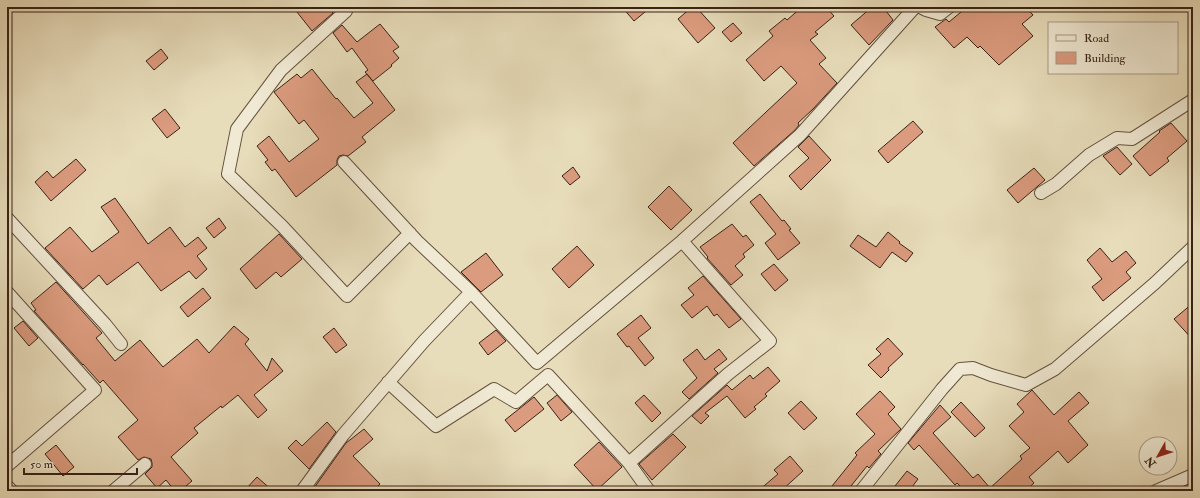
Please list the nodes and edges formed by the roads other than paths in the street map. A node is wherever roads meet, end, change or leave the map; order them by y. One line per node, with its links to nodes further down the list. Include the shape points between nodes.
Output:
1 (343, 7): 9 (street, via 346,11 281,70 237,129 228,174 282,226 347,296)
2 (915, 7): 10 (street, via 800,135)
3 (920, 7): 4 (street, via 940,14)
4 (949, 7)
5 (1193, 100): 7 (street, via 1132,139 1118,138 1089,155 1056,184)
6 (344, 162): 9 (street)
7 (1041, 193)
8 (8, 220): 14 (street)
9 (410, 233): 13 (street)
10 (682, 241): 15 (street); 18 (street, via 770,341 728,374)
11 (1193, 247): 27 (street, via 1054,369 1026,385 973,368 960,369)
12 (7, 292): 20 (street, via 95,390)
13 (471, 292): 15 (street); 17 (street)
14 (122, 344)
15 (537, 363): 16 (street)
16 (548, 375): 17 (street, via 516,402 494,389 436,426); 18 (street)
17 (388, 382): 23 (street, via 343,435)
18 (629, 463): 26 (street)
19 (145, 464): 25 (street)
20 (7, 466)
21 (1193, 475): 28 (street)
22 (7, 486): 24 (street)
23 (306, 490)
24 (12, 491)
25 (113, 491)
26 (649, 491)
27 (861, 491)
28 (1156, 491)

